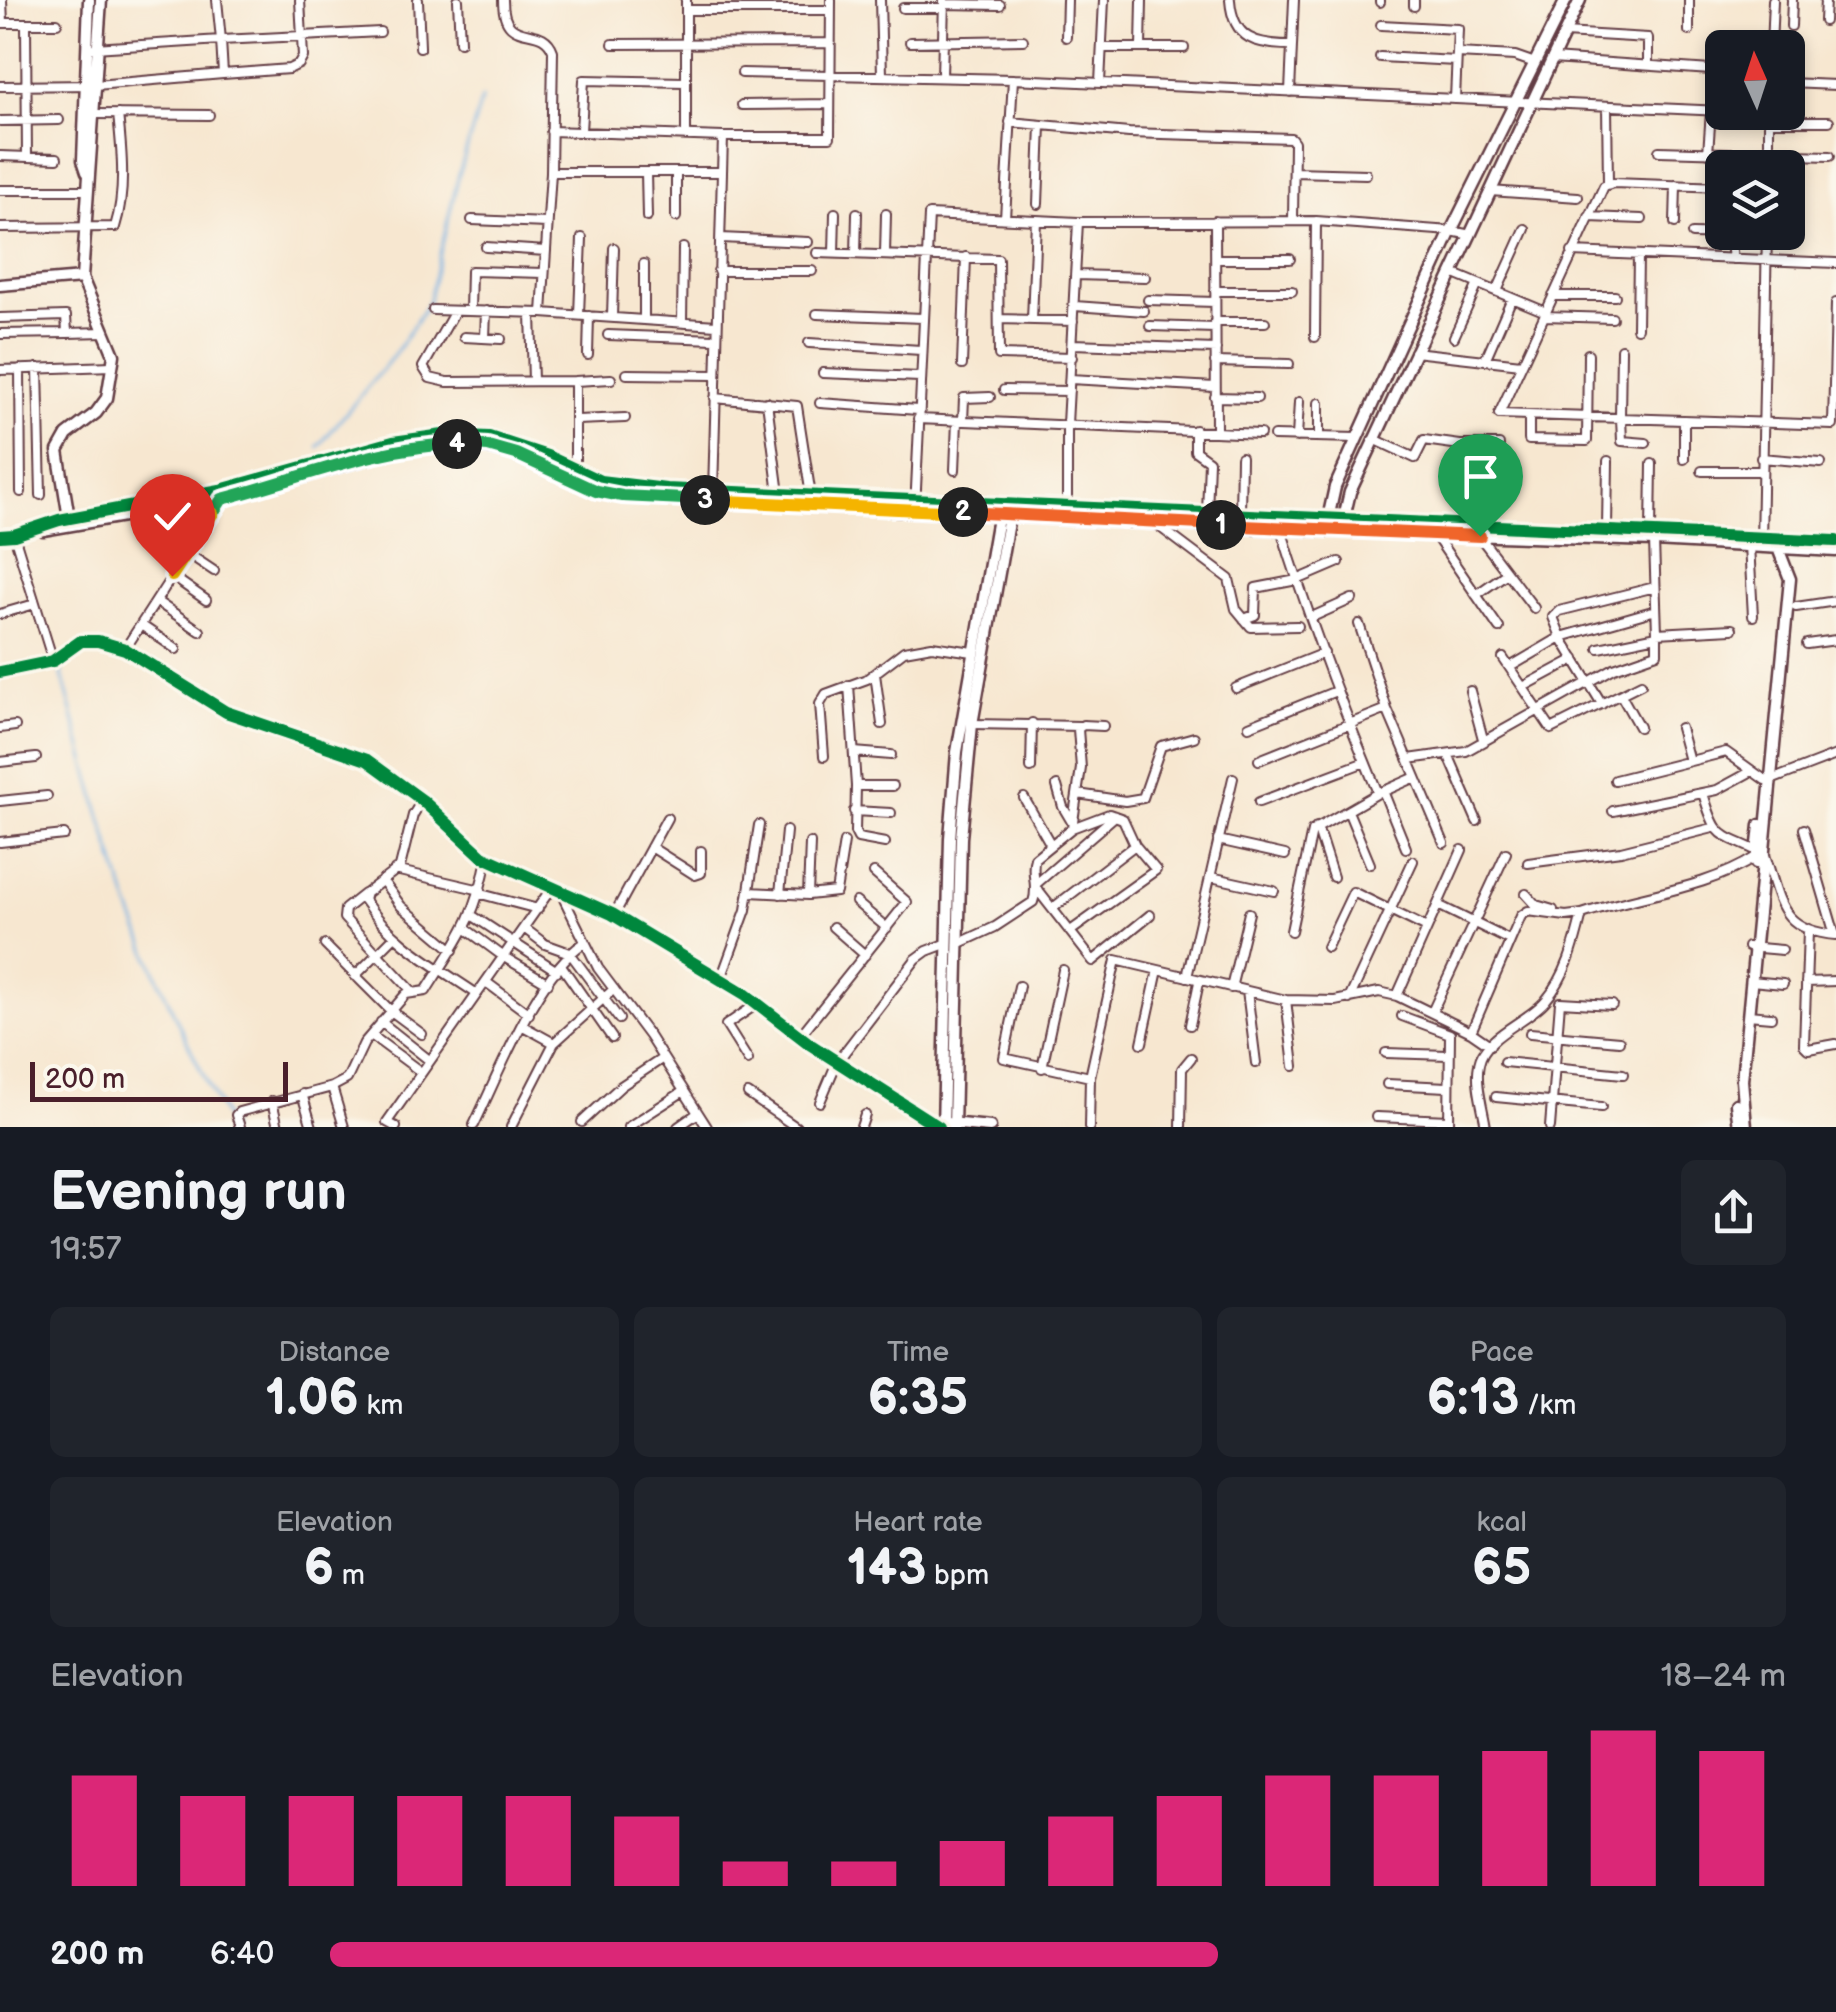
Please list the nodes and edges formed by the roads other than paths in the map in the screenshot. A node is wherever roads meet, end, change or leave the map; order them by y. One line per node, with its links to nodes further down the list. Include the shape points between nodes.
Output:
1 (2, 0): 27 (street)
2 (89, 0): 48 (street)
3 (101, 0): 48 (street)
4 (217, 0): 38 (street)
5 (300, 0): 36 (street)
6 (418, 0): 47 (street)
7 (458, 0): 40 (street)
8 (503, 0): 90 (street, via 512,29 552,46)
9 (880, 0): 61 (street)
10 (1067, 0): 37 (street)
11 (1104, 0): 49 (street)
12 (1142, 0): 50 (street)
13 (1230, 0): 46 (street, via 1235,25 1253,40)
14 (1294, 0): 46 (street)
15 (1566, 0): 55 (street)
16 (1580, 0): 35 (street)
17 (1689, 0): 33 (street)
18 (1773, 0): 32 (street)
19 (1792, 0): 31 (street)
20 (1824, 0): 26 (street)
21 (944, 4): 24 (street); 25 (street); 42 (street)
22 (686, 5): 23 (street); 45 (street)
23 (831, 5): 43 (street)
24 (1000, 5)
25 (903, 8)
26 (1824, 21)
27 (2, 23): 28 (street)
28 (26, 23): 29 (street); 70 (street)
29 (57, 23)
30 (1381, 25): 53 (street, via 1458,29)
31 (1791, 26)
32 (1772, 30)
33 (1689, 31)
34 (380, 32): 36 (street)
35 (1564, 33): 54 (street); 56 (street, via 1648,38)
36 (302, 35): 38 (street); 59 (street, via 303,57 294,67)
37 (1066, 37)
38 (220, 40): 48 (street); 59 (street)
39 (1023, 40): 42 (street)
40 (460, 42)
41 (910, 42): 42 (street)
42 (943, 42): 62 (street)
43 (830, 43): 45 (street); 60 (street)
44 (613, 44): 45 (street)
45 (686, 45): 64 (street)
46 (1292, 45): 71 (street)
47 (420, 47)
48 (93, 48): 67 (street)
49 (1102, 48): 50 (street); 65 (street)
50 (1142, 48): 51 (street)
51 (1184, 48)
52 (1380, 57): 53 (street)
53 (1456, 57): 55 (street, via 1514,56); 72 (street)
54 (1552, 59): 56 (street); 74 (street)
55 (1535, 64): 73 (street)
56 (1648, 65): 57 (street)
57 (1705, 70)
58 (742, 73): 60 (street)
59 (224, 74): 67 (street)
60 (830, 74): 61 (street); 75 (street)
61 (882, 75): 62 (street)
62 (942, 77): 63 (street)
63 (1013, 79): 65 (street); 87 (street)
64 (685, 82): 89 (street, via 584,80); 91 (street)
65 (1100, 83): 71 (street)
66 (1805, 84): 68 (street)
67 (91, 85): 70 (street); 79 (street); 100 (street, via 83,160)
68 (1836, 85)
69 (0, 86): 70 (street)
70 (26, 86): 83 (street)
71 (1290, 92): 72 (street)
72 (1455, 99): 73 (street)
73 (1517, 101): 74 (street); 134 (street)
74 (1530, 102): 77 (street); 112 (street)
75 (830, 104): 76 (street); 92 (street, via 828,138)
76 (742, 105)
77 (1607, 106): 78 (street); 107 (street)
78 (1705, 110)
79 (95, 114): 80 (street); 100 (street)
80 (118, 114): 81 (street); 132 (street, via 123,156 117,226)
81 (209, 115)
82 (1805, 119): 86 (street)
83 (27, 120): 84 (street); 85 (street); 98 (street)
84 (59, 120)
85 (0, 121)
86 (1829, 121)
87 (1010, 122): 88 (street); 121 (street)
88 (1041, 125): 105 (street, via 1291,138); 114 (street)
89 (581, 130): 90 (street); 91 (street)
90 (551, 131): 101 (street)
91 (686, 136): 92 (street)
92 (722, 137): 104 (street)
93 (1659, 151): 94 (street)
94 (1705, 152)
95 (0, 156): 98 (street)
96 (1805, 156): 97 (street)
97 (1830, 156)
98 (27, 157): 99 (street)
99 (57, 158)
100 (88, 172): 111 (street)
101 (551, 172): 102 (street); 130 (street)
102 (646, 172): 103 (street); 118 (street)
103 (676, 172): 104 (street); 119 (street)
104 (721, 172): 138 (street)
105 (1294, 172): 106 (street); 126 (street)
106 (1366, 174)
107 (1608, 183): 108 (street); 120 (street)
108 (1676, 185): 109 (street); 129 (street)
109 (1705, 186)
110 (0, 190): 111 (street)
111 (87, 190): 132 (street)
112 (1490, 191): 113 (street); 136 (street)
113 (1578, 197)
114 (1038, 204)
115 (835, 213): 147 (street)
116 (857, 213): 148 (street)
117 (886, 214): 149 (street)
118 (647, 217)
119 (676, 217)
120 (1589, 217): 124 (street); 146 (street)
121 (1005, 218): 123 (street); 150 (street, via 928,215)
122 (472, 220): 130 (street)
123 (1036, 220): 128 (street); 194 (street)
124 (1642, 220)
125 (1215, 221): 126 (street); 128 (street); 154 (street)
126 (1293, 221): 127 (street)
127 (1316, 221): 134 (street); 209 (street)
128 (1078, 222): 163 (street)
129 (1675, 223)
130 (548, 224): 144 (street)
131 (0, 228): 132 (street)
132 (85, 228): 165 (street)
133 (1526, 229): 170 (street)
134 (1451, 230): 136 (street); 268 (street)
135 (1692, 234): 153 (street, via 1730,235)
136 (1471, 235): 162 (street)
137 (582, 238): 187 (street)
138 (720, 238): 139 (street); 159 (street)
139 (808, 242)
140 (486, 247): 144 (street)
141 (614, 248): 189 (street)
142 (683, 248): 196 (street)
143 (1766, 250): 156 (street)
144 (546, 251): 161 (street)
145 (817, 252): 147 (street)
146 (1572, 252): 151 (street); 171 (street)
147 (834, 253): 148 (street)
148 (856, 254): 149 (street)
149 (885, 254): 150 (street)
150 (927, 254): 152 (street); 190 (street)
151 (1638, 254): 153 (street); 202 (street)
152 (966, 257): 191 (street, via 998,259); 226 (street)
153 (1733, 258): 156 (street)
154 (1216, 259): 155 (street); 168 (street)
155 (1290, 260)
156 (1766, 260): 157 (street); 259 (street)
157 (1836, 263)
158 (644, 264): 193 (street)
159 (718, 271): 160 (street); 199 (street)
160 (812, 271)
161 (544, 272): 180 (street, via 471,270); 184 (street)
162 (1452, 274): 166 (street); 218 (street)
163 (1076, 275): 164 (street); 177 (street)
164 (1146, 277)
165 (82, 278): 167 (street); 203 (street)
166 (1478, 284): 170 (street); 207 (street)
167 (0, 285)
168 (1214, 291): 169 (street); 175 (street)
169 (1292, 291)
170 (1497, 292): 173 (street)
171 (1553, 296): 172 (street); 186 (street)
172 (1615, 296)
173 (1512, 298): 186 (street); 222 (street)
174 (1148, 300): 175 (street)
175 (1215, 302): 200 (street)
176 (1836, 303): 198 (street)
177 (1076, 306): 181 (street); 195 (street)
178 (433, 310): 179 (street)
179 (455, 311): 180 (street); 239 (street, via 423,366 430,378)
180 (470, 311): 182 (street)
181 (1144, 311)
182 (486, 312): 183 (street); 210 (street)
183 (531, 312): 184 (street); 239 (street)
184 (547, 313): 187 (street)
185 (817, 314): 190 (street)
186 (1545, 314): 192 (street); 225 (street)
187 (584, 316): 189 (street); 220 (street)
188 (0, 318): 204 (street, via 66,316)
189 (612, 318): 193 (street)
190 (923, 318): 217 (street)
191 (999, 318): 194 (street); 221 (street, via 999,355)
192 (1612, 318)
193 (644, 320): 196 (street)
194 (1032, 320): 195 (street)
195 (1073, 321): 214 (street)
196 (682, 322): 199 (street)
197 (1264, 322): 200 (street)
198 (1836, 324): 235 (street)
199 (716, 325): 212 (street)
200 (1215, 325): 201 (street); 215 (street)
201 (1150, 326)
202 (1638, 328)
203 (104, 332): 204 (street); 227 (street)
204 (67, 333): 205 (street)
205 (0, 334)
206 (608, 335): 212 (street)
207 (1454, 336)
208 (464, 337): 210 (street)
209 (1315, 337)
210 (485, 338): 211 (street)
211 (502, 339)
212 (716, 339): 233 (street)
213 (809, 344): 217 (street)
214 (1073, 344): 215 (street); 221 (street)
215 (1216, 348): 223 (street)
216 (1621, 349): 255 (street)
217 (921, 350): 234 (street)
218 (1414, 352): 222 (street); 269 (street)
219 (1588, 354): 254 (street)
220 (588, 356)
221 (1072, 357): 238 (street)
222 (1485, 360): 225 (street)
223 (1216, 362): 224 (street); 242 (street)
224 (1288, 364)
225 (1521, 364): 252 (street, via 1499,414)
226 (962, 365)
227 (112, 366): 228 (street); 298 (street, via 96,414 67,435 58,451)
228 (38, 368): 229 (street); 289 (street)
229 (20, 369): 230 (street); 286 (street)
230 (0, 370)
231 (824, 373): 234 (street)
232 (627, 374): 233 (street)
233 (715, 375): 244 (street)
234 (920, 377): 251 (street)
235 (1835, 378): 250 (street)
236 (611, 379): 237 (street)
237 (574, 380): 239 (street); 256 (street)
238 (1070, 380): 241 (street); 242 (street)
239 (533, 381)
240 (1004, 390): 241 (street)
241 (1069, 391): 260 (street)
242 (1215, 392): 245 (street); 263 (street)
243 (990, 397): 258 (street, via 964,398)
244 (715, 398): 246 (street); 290 (street)
245 (1257, 398)
246 (767, 402): 288 (street); 291 (street, via 799,408)
247 (1299, 402): 266 (street)
248 (820, 403): 251 (street)
249 (1319, 403): 267 (street)
250 (1835, 406): 261 (street)
251 (918, 415): 258 (street); 292 (street)
252 (1529, 416): 254 (street); 254 (street, via 1531,440 1586,442)
253 (625, 418): 256 (street)
254 (1588, 418): 255 (street)
255 (1620, 418): 257 (street); 270 (street, via 1622,442)
256 (576, 420): 279 (street)
257 (1684, 420): 259 (street); 274 (street)
258 (960, 421): 260 (street); 280 (street)
259 (1762, 422): 261 (street); 275 (street)
260 (1068, 424): 262 (street); 293 (street)
261 (1834, 428)
262 (1195, 430): 263 (street); 295 (street, via 1195,451 1210,461)
263 (1216, 431): 264 (street)
264 (1260, 434)
265 (1274, 436): 266 (street)
266 (1298, 436): 267 (street)
267 (1318, 437): 268 (street)
268 (1357, 438): 300 (street)
269 (1374, 439): 271 (street, via 1415,458 1424,440); 301 (street)
270 (1646, 443)
271 (1460, 445): 272 (street); 283 (street)
272 (1499, 445)
273 (1241, 456): 296 (street)
274 (1684, 458)
275 (1761, 458): 277 (street); 282 (street)
276 (1608, 461): 305 (street)
277 (1820, 463)
278 (1652, 464): 310 (street)
279 (575, 470): 285 (street); 287 (street, via 490,436 443,435 369,447)
280 (955, 470)
281 (1702, 471): 282 (street)
282 (1760, 471): 312 (street)
283 (1460, 478): 284 (street); 302 (street)
284 (1502, 481)
285 (598, 486): 287 (street, via 516,454 455,444 396,450); 290 (street)
286 (21, 492)
287 (221, 494): 298 (street); 304 (street); 315 (street)
288 (778, 494): 290 (street); 291 (street)
289 (40, 495)
290 (713, 496): 292 (street)
291 (811, 496): 292 (street)
292 (916, 506): 294 (street)
293 (1067, 508): 294 (street); 295 (street)
294 (1005, 510): 299 (street); 348 (street); 369 (street)
295 (1207, 513): 296 (street)
296 (1240, 514): 297 (street)
297 (1288, 517): 300 (street); 303 (street)
298 (69, 518): 304 (street)
299 (1152, 521): 303 (street); 334 (street, via 1229,579)
300 (1327, 524): 301 (street); 303 (street)
301 (1343, 524): 302 (street); 308 (street)
302 (1459, 526): 305 (street)
303 (1281, 529): 320 (street)
304 (32, 530): 306 (street)
305 (1608, 530): 310 (street)
306 (14, 535): 307 (street); 327 (street)
307 (0, 536)
308 (1435, 536): 309 (street); 322 (street)
309 (1480, 536): 310 (street); 318 (street)
310 (1652, 536): 312 (street); 321 (street)
311 (1836, 541): 313 (street)
312 (1757, 542): 313 (street); 333 (street)
313 (1776, 542): 314 (street); 396 (street, via 1784,561 1783,618)
314 (1836, 551)
315 (187, 553): 317 (street); 319 (street)
316 (1339, 562): 320 (street)
317 (214, 571)
318 (1508, 573): 322 (street); 329 (street)
319 (172, 576): 324 (street); 325 (street)
320 (1297, 580): 332 (street); 334 (street, via 1256,588 1255,615)
321 (1655, 587): 330 (street); 342 (street, via 1558,611 1553,618)
322 (1476, 595): 338 (street)
323 (1352, 599): 332 (street)
324 (206, 600)
325 (156, 601): 336 (street); 340 (street)
326 (1836, 601): 328 (street)
327 (35, 604): 331 (street); 352 (street)
328 (1796, 607)
329 (1534, 608)
330 (1656, 610): 341 (street); 342 (street)
331 (0, 614)
332 (1312, 616): 349 (street)
333 (1753, 616)
334 (1244, 619): 337 (street, via 1258,630)
335 (1359, 624): 365 (street)
336 (141, 625): 346 (street); 347 (street)
337 (1298, 626)
338 (1499, 628)
339 (1732, 629): 341 (street)
340 (200, 631)
341 (1657, 634): 345 (street); 356 (street, via 1657,653)
342 (1561, 637): 351 (street); 353 (street)
343 (1836, 640): 344 (street)
344 (1807, 644)
345 (1600, 648)
346 (125, 649): 352 (street, via 81,641); 405 (street, via 226,712 366,760)
347 (176, 649)
348 (973, 652): 355 (street, via 916,648); 479 (street, via 954,786)
349 (1324, 653): 360 (street); 361 (street)
350 (1503, 658): 353 (street)
351 (1574, 659): 356 (street); 359 (street)
352 (53, 662): 354 (street)
353 (1510, 667): 359 (street)
354 (0, 672)
355 (875, 674): 358 (street); 368 (street)
356 (1588, 682): 364 (street); 366 (street)
357 (1641, 684): 363 (street)
358 (849, 686): 380 (street); 384 (street, via 821,698)
359 (1524, 687): 366 (street)
360 (1236, 688)
361 (1336, 691): 373 (street); 374 (street)
362 (1470, 691): 379 (street)
363 (1621, 694): 364 (street); 375 (street)
364 (1602, 704): 366 (street, via 1551,729)
365 (1387, 709): 374 (street); 387 (street)
366 (1539, 710): 379 (street)
367 (1032, 723): 369 (street); 371 (street); 391 (street)
368 (882, 724)
369 (972, 724): 479 (street)
370 (15, 726): 376 (street)
371 (1080, 726): 372 (street); 402 (street)
372 (1102, 726)
373 (1249, 726)
374 (1350, 726): 386 (street); 390 (street)
375 (1639, 727)
376 (0, 728)
377 (1680, 728): 388 (street)
378 (1194, 737): 402 (street, via 1162,746 1143,798)
379 (1483, 739): 381 (street)
380 (854, 752): 382 (street); 397 (street)
381 (1448, 754): 387 (street); 414 (street)
382 (891, 755)
383 (1836, 755): 396 (street)
384 (824, 756)
385 (36, 758): 389 (street)
386 (1259, 760)
387 (1408, 760): 393 (street)
388 (1689, 761): 392 (street, via 1726,752); 395 (street)
389 (0, 762)
390 (1365, 762): 400 (street); 407 (street)
391 (1031, 768)
392 (1752, 771): 396 (street); 401 (street)
393 (1416, 777): 400 (street); 427 (street)
394 (1234, 778): 422 (street)
395 (1615, 780)
396 (1768, 780): 435 (street); 435 (street)
397 (856, 786): 398 (street); 409 (street)
398 (892, 786)
399 (1057, 786): 416 (street)
400 (1380, 792): 408 (street); 431 (street)
401 (1704, 793): 410 (street); 418 (street)
402 (1078, 794): 416 (street)
403 (48, 796): 406 (street)
404 (1024, 798): 428 (street)
405 (422, 800): 437 (street); 441 (street)
406 (0, 801)
407 (1259, 802)
408 (1348, 810): 417 (street); 440 (street)
409 (854, 811): 411 (street); 426 (street, via 858,838)
410 (1613, 811)
411 (891, 813)
412 (1115, 816): 416 (street); 429 (street); 446 (street)
413 (667, 818): 430 (street)
414 (1477, 821)
415 (759, 825): 450 (street)
416 (1072, 826): 428 (street)
417 (1317, 827): 444 (street); 472 (street)
418 (1714, 828): 435 (street); 439 (street, via 1621,851)
419 (1804, 829): 474 (street)
420 (786, 831): 452 (street)
421 (64, 835): 423 (street)
422 (1218, 840): 436 (street); 443 (street)
423 (0, 842)
424 (810, 842): 454 (street)
425 (844, 842): 454 (street, via 838,891)
426 (885, 843)
427 (1444, 844)
428 (1051, 845): 446 (street, via 1032,864)
429 (1135, 846): 458 (street); 471 (street, via 1156,870)
430 (651, 848): 433 (street, via 695,875 701,873); 462 (street)
431 (1406, 848)
432 (1462, 850): 456 (street)
433 (700, 851)
434 (1506, 853): 465 (street)
435 (1760, 853): 461 (street, via 1702,883); 473 (street, via 1783,911); 482 (street)
436 (1285, 855)
437 (488, 858): 447 (street); 449 (street)
438 (1413, 861): 459 (street)
439 (1528, 863)
440 (1370, 864)
441 (395, 870): 445 (street); 449 (street)
442 (874, 874): 468 (street, via 907,902)
443 (1211, 877): 448 (street); 494 (street)
444 (1333, 877)
445 (382, 880): 451 (street); 483 (street)
446 (1036, 886): 458 (street); 479 (street, via 1028,907)
447 (556, 888): 457 (street); 462 (street); 478 (street)
448 (1274, 891)
449 (481, 892): 457 (street); 464 (street)
450 (749, 892): 452 (street); 495 (street)
451 (366, 893): 475 (street, via 374,915); 486 (street, via 342,913)
452 (780, 894): 454 (street)
453 (1526, 894): 461 (street, via 1544,908)
454 (808, 895)
455 (856, 902): 468 (street)
456 (1438, 905): 465 (street); 469 (street)
457 (538, 908): 467 (street)
458 (1053, 908): 471 (street)
459 (1390, 910): 469 (street); 481 (street, via 1354,892); 511 (street)
460 (1249, 913): 504 (street)
461 (1582, 914): 476 (street, via 1528,912); 537 (street, via 1549,997)
462 (614, 915): 495 (street)
463 (1150, 915): 471 (street, via 1093,961)
464 (473, 916): 470 (street); 477 (street)
465 (1474, 922): 476 (street); 517 (street)
466 (832, 927): 487 (street)
467 (524, 928): 477 (street); 485 (street)
468 (887, 928): 487 (street)
469 (1427, 928): 509 (street)
470 (466, 929): 483 (street); 488 (street)
471 (1072, 930)
472 (1291, 931)
473 (1808, 931): 474 (street); 500 (street)
474 (1835, 935)
475 (395, 936): 486 (street); 490 (street)
476 (1509, 940): 526 (street)
477 (514, 943): 488 (street); 489 (street)
478 (584, 943): 485 (street); 505 (street)
479 (953, 944): 544 (street, via 916,959); 571 (street)
480 (324, 945): 493 (street)
481 (1327, 947)
482 (1751, 947): 484 (street); 499 (street); 572 (street, via 1736,1079)
483 (453, 950): 490 (street)
484 (1782, 950)
485 (570, 953): 489 (street); 510 (street)
486 (376, 954): 493 (street); 506 (street)
487 (866, 954): 531 (street)
488 (504, 958): 497 (street); 501 (street)
489 (558, 968): 501 (street); 515 (street)
490 (440, 969): 506 (street, via 426,991); 508 (street)
491 (1063, 970): 548 (street)
492 (1158, 970): 494 (street); 534 (street); 552 (street, via 1116,960)
493 (355, 976): 516 (street)
494 (1187, 978): 498 (street)
495 (721, 980): 513 (street)
496 (1836, 981): 500 (street)
497 (486, 982): 508 (street); 518 (street)
498 (1199, 982): 504 (street); 524 (street)
499 (1751, 982): 502 (street); 519 (street)
500 (1806, 982): 536 (street, via 1804,1045)
501 (548, 983): 518 (street)
502 (1783, 984)
503 (1019, 986): 548 (street, via 1004,1058)
504 (1231, 988): 507 (street)
505 (614, 989): 510 (street); 540 (street)
506 (414, 992): 516 (street)
507 (1247, 992): 512 (street); 546 (street)
508 (477, 994): 542 (street)
509 (1397, 996): 511 (street, via 1379,992); 517 (street)
510 (605, 998): 515 (street); 522 (street)
511 (1349, 999): 512 (street)
512 (1286, 1000): 547 (street)
513 (757, 1004): 531 (street); 543 (street, via 726,1025)
514 (1612, 1005): 530 (street, via 1560,1002)
515 (592, 1008): 532 (street); 535 (street)
516 (391, 1010): 523 (street); 528 (street)
517 (1432, 1012): 526 (street)
518 (529, 1014): 525 (street)
519 (1748, 1015): 521 (street); 572 (street)
520 (1402, 1016): 539 (street, via 1450,1034)
521 (1771, 1017)
522 (620, 1018)
523 (381, 1022): 529 (street); 542 (street)
524 (1190, 1025)
525 (523, 1026): 535 (street); 570 (street)
526 (1471, 1032): 537 (street)
527 (1530, 1033): 530 (street)
528 (422, 1034)
529 (370, 1035): 550 (street); 554 (street, via 347,1079)
530 (1556, 1035): 533 (street); 549 (street)
531 (799, 1037): 544 (street)
532 (612, 1038)
533 (1620, 1041)
534 (1142, 1043)
535 (554, 1044): 579 (street)
536 (1836, 1044)
537 (1490, 1045): 587 (street, via 1478,1066)
538 (1386, 1053): 539 (street)
539 (1448, 1054): 555 (street)
540 (664, 1058): 556 (street); 567 (street)
541 (1191, 1058): 586 (street, via 1182,1068)
542 (429, 1060): 550 (street)
543 (748, 1060)
544 (837, 1062): 561 (street); 571 (street)
545 (1504, 1062): 549 (street)
546 (1256, 1064)
547 (1294, 1066)
548 (1042, 1068): 552 (street)
549 (1553, 1068): 551 (street); 562 (street)
550 (421, 1072): 569 (street)
551 (1622, 1074)
552 (1090, 1076): 585 (street)
553 (1386, 1084): 555 (street)
554 (332, 1087): 557 (street); 577 (street)
555 (1447, 1088): 568 (street)
556 (684, 1090): 564 (street); 580 (street)
557 (302, 1094): 560 (street); 576 (street)
558 (748, 1094): 573 (street)
559 (1496, 1098): 562 (street)
560 (272, 1101): 574 (street, via 239,1112); 575 (street)
561 (820, 1102)
562 (1551, 1103): 563 (street); 588 (street)
563 (1602, 1107)
564 (698, 1113): 581 (street); 582 (street)
565 (865, 1115): 583 (street)
566 (1376, 1117): 568 (street)
567 (582, 1122)
568 (1449, 1123)
569 (385, 1125): 578 (street)
570 (474, 1125)
571 (944, 1125): 584 (street)
572 (1740, 1125)
573 (791, 1126)
574 (240, 1127)
575 (278, 1127)
576 (312, 1127)
577 (344, 1127)
578 (396, 1127)
579 (511, 1127)
580 (628, 1127)
581 (678, 1127)
582 (706, 1127)
583 (861, 1127)
584 (990, 1127)
585 (1088, 1127)
586 (1180, 1127)
587 (1486, 1127)
588 (1550, 1127)

